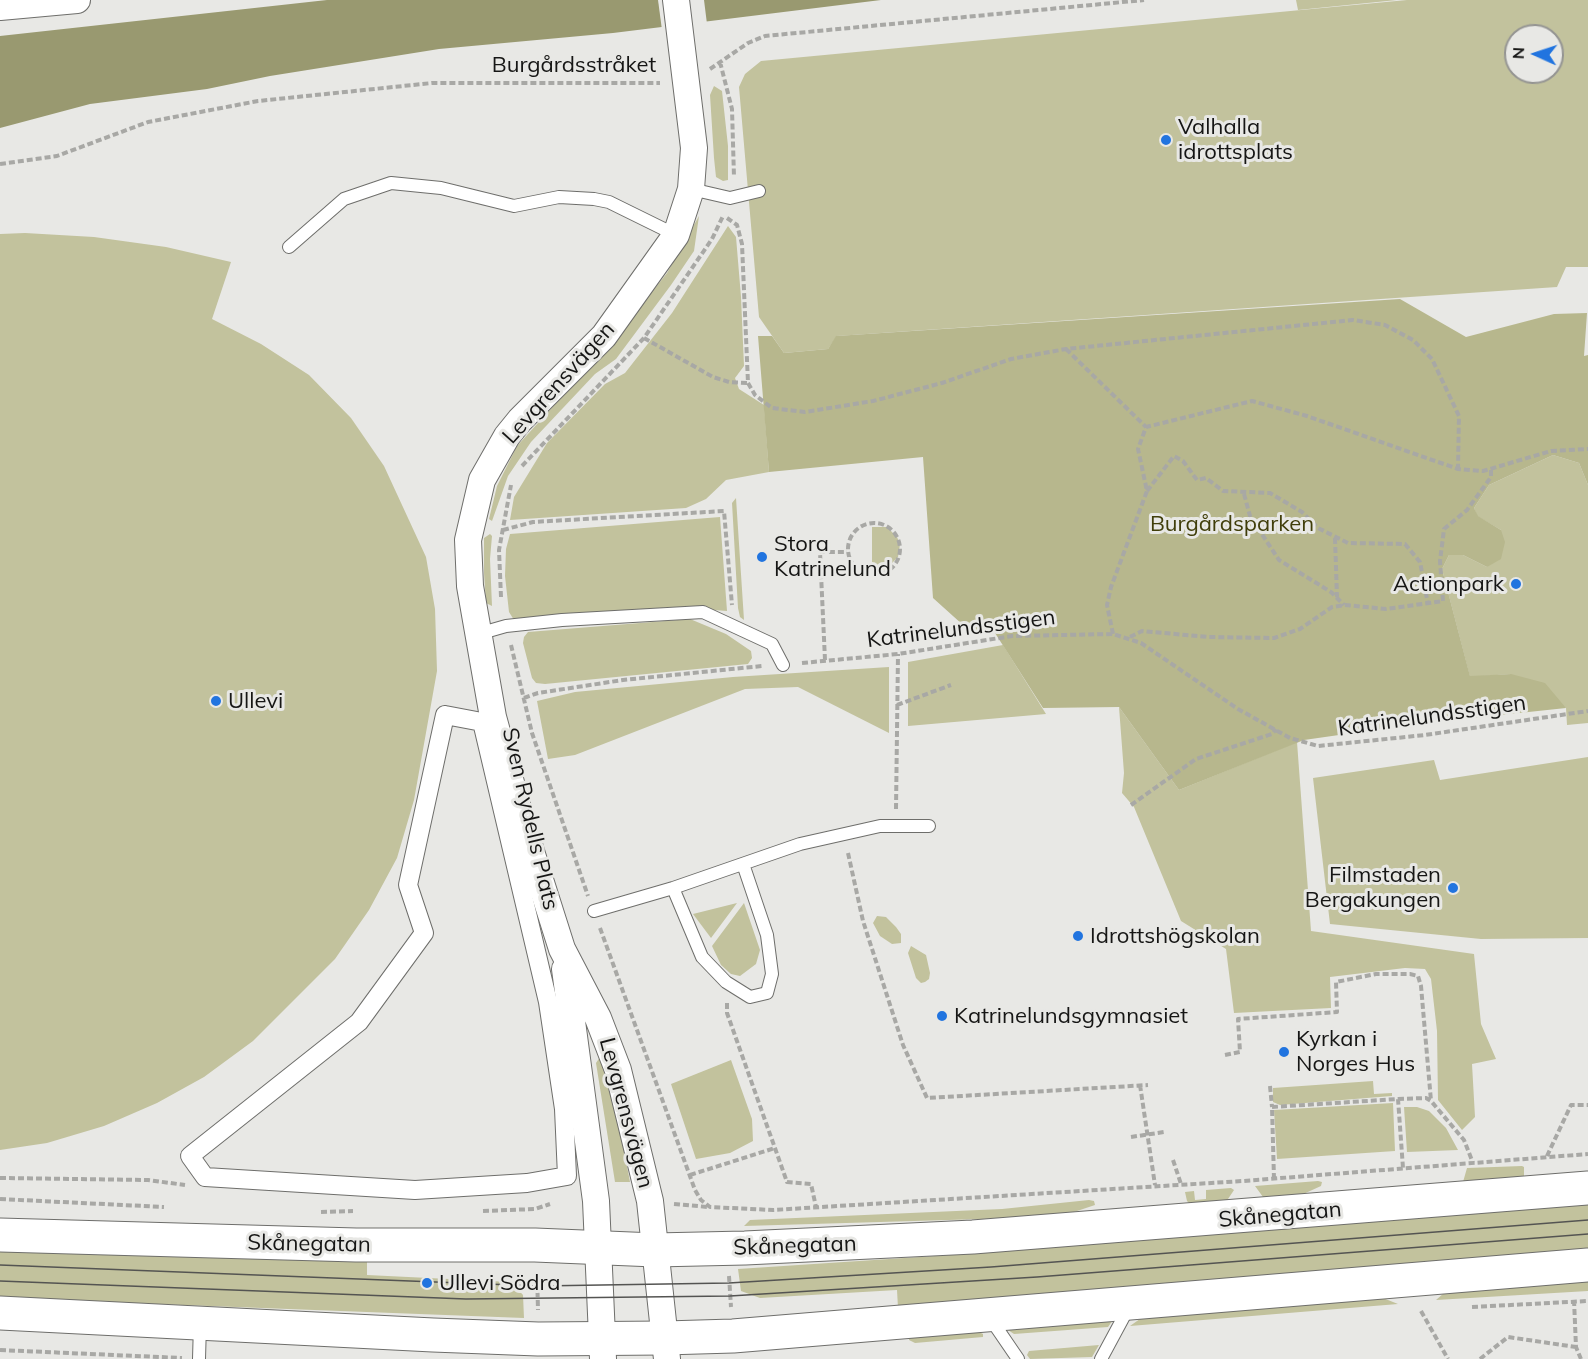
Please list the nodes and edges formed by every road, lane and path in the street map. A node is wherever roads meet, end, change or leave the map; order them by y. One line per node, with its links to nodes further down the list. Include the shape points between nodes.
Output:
1 (77, 0): 4 (street)
2 (676, 0): 6 (street, Levgrensvägen)
3 (1144, 0): 5 (path, Burgårdsstråket, via 765,36)
4 (0, 7)
5 (720, 62): 6 (path, Burgårdsstråket, via 705,73); 10 (path, via 728,86 732,121 734,181)
6 (685, 71): 7 (path, Burgårdsstråket, via 660,83 432,83 258,101 148,122 57,156); 8 (street, Levgrensvägen, via 694,148)
7 (0, 164)
8 (692, 189): 10 (lane); 12 (street, Levgrensvägen)
9 (759, 191): 10 (lane)
10 (730, 198): 11 (path)
11 (723, 216): 14 (path); 16 (path, via 737,225 742,244)
12 (676, 235): 13 (lane, via 609,202 594,199 559,197 514,206 441,188 391,183 344,199); 33 (street, Levgrensvägen, via 604,336 520,420 487,471 468,540)
13 (289, 247)
14 (644, 338): 16 (path, via 713,377); 19 (path)
15 (1066, 349): 16 (path, via 1011,359 942,384 873,401 805,412 772,408 755,395); 17 (path); 20 (path, via 1353,320 1385,325 1413,340 1432,358 1459,416)
16 (748, 383)
17 (1146, 428): 20 (path, via 1252,401); 23 (path, via 1138,449)
18 (1588, 449): 21 (path, via 1551,451)
19 (521, 467)
20 (1458, 469): 21 (path)
21 (1491, 470): 29 (path, via 1491,477 1467,510 1444,529 1440,561 1443,601)
22 (515, 478): 25 (path)
23 (1147, 491): 24 (path, via 1174,456 1197,480 1206,478 1223,491); 34 (path, via 1109,596)
24 (1244, 494): 26 (path, via 1270,493); 28 (path, via 1250,516 1279,560)
25 (503, 530): 31 (path, via 499,550 500,593); 32 (path, via 533,522 724,511)
26 (1335, 538): 28 (path); 29 (path, via 1348,543 1405,544 1420,562)
27 (847, 552): 27 (path, via 855,569 879,575 894,569 902,547 892,528 880,523 856,531); 37 (path, via 820,552)
28 (1337, 598): 30 (path)
29 (1428, 604): 30 (path, via 1386,609)
30 (1344, 605): 35 (path, via 1332,607 1300,629 1274,638 1142,631)
31 (506, 626): 32 (lane, via 703,612); 33 (lane); 40 (path)
32 (734, 627): 38 (lane, via 772,644)
33 (478, 634): 51 (street, Levgrensvägen, via 499,738)
34 (1113, 634): 35 (path, Katrinelundsstigen); 36 (path, Katrinelundsstigen, via 1012,636)
35 (1129, 637): 43 (path, Katrinelundsstigen, via 1238,709)
36 (898, 654): 37 (path, Katrinelundsstigen); 41 (path)
37 (825, 660): 38 (path, Katrinelundsstigen)
38 (783, 665): 40 (path, Katrinelundsstigen, via 623,680)
39 (951, 685): 41 (path)
40 (524, 698): 50 (path, via 552,795)
41 (897, 705): 45 (path)
42 (1588, 711): 43 (path, Katrinelundsstigen, via 1334,746 1290,738)
43 (1276, 729): 44 (path, via 1272,734 1196,759)
44 (1131, 805)
45 (897, 826): 46 (lane); 47 (lane)
46 (929, 826)
47 (844, 835): 48 (lane, via 800,844); 54 (path, via 863,921 903,1045 927,1098)
48 (743, 864): 49 (lane); 52 (lane, via 767,935 772,974 766,993 750,997)
49 (674, 888): 50 (lane); 52 (lane, via 702,957)
50 (594, 911): 70 (path)
51 (562, 949): 77 (street, Levgrensvägen); 78 (street, Levgrensvägen, via 598,1018 618,1070)
52 (726, 982): 64 (path, via 727,1013)
53 (1226, 1055): 58 (path, via 1240,1052 1238,1019 1337,1012 1336,982 1400,972 1418,976)
54 (1140, 1085): 55 (path); 62 (path)
55 (1148, 1085)
56 (1270, 1086): 60 (path)
57 (1398, 1100): 58 (path); 60 (path); 69 (path)
58 (1431, 1101): 68 (path, via 1464,1140)
59 (1588, 1105): 66 (path, via 1571,1105)
60 (1272, 1107): 72 (path)
61 (1164, 1132): 62 (path)
62 (1148, 1136): 63 (path); 74 (path)
63 (1131, 1137)
64 (775, 1148): 70 (path); 81 (path, via 787,1182 811,1184)
65 (1588, 1154): 66 (path)
66 (1546, 1157): 68 (path)
67 (1173, 1160): 73 (path)
68 (1473, 1163): 69 (path)
69 (1403, 1168): 72 (path)
70 (690, 1175): 80 (path, via 701,1200)
71 (206, 1178): 71 (street, Sven Rydells Plats, via 415,1190 527,1183 567,1176 564,1110 548,1002 482,722 446,715 408,885 424,933 359,1022 190,1156)
72 (1274, 1179): 73 (path)
73 (1181, 1184): 74 (path)
74 (1155, 1186): 81 (path)
75 (1588, 1188): 87 (main road, Skånegatan, via 985,1237)
76 (0, 1199): 79 (path)
77 (596, 1201): 83 (path); 86 (street, Levgrensvägen)
78 (650, 1201): 80 (path); 88 (street, Levgrensvägen)
79 (166, 1207)
80 (710, 1207): 81 (path)
81 (816, 1207)
82 (355, 1211): 84 (path)
83 (476, 1211)
84 (320, 1212)
85 (0, 1235): 86 (main road, Skånegatan)
86 (599, 1248): 88 (main road, Skånegatan); 98 (street, Levgrensvägen)
87 (727, 1248): 88 (main road, Skånegatan); 96 (path)
88 (655, 1250): 99 (street, Levgrensvägen)
89 (1588, 1265): 91 (main road)
90 (1574, 1300): 97 (path)
91 (1131, 1303): 94 (main road); 103 (lane)
92 (1421, 1311): 104 (path)
93 (0, 1313): 95 (main road)
94 (988, 1315): 96 (main road); 102 (lane)
95 (200, 1323): 98 (main road, via 433,1335); 101 (lane)
96 (734, 1336): 99 (main road)
97 (1576, 1347): 105 (path, via 1508,1337); 106 (path)
98 (602, 1349): 99 (main road)
99 (666, 1349)
100 (0, 1350): 101 (path)
101 (200, 1359)
102 (1018, 1359)
103 (1101, 1359)
104 (1448, 1359)
105 (1480, 1359)
106 (1581, 1359)

